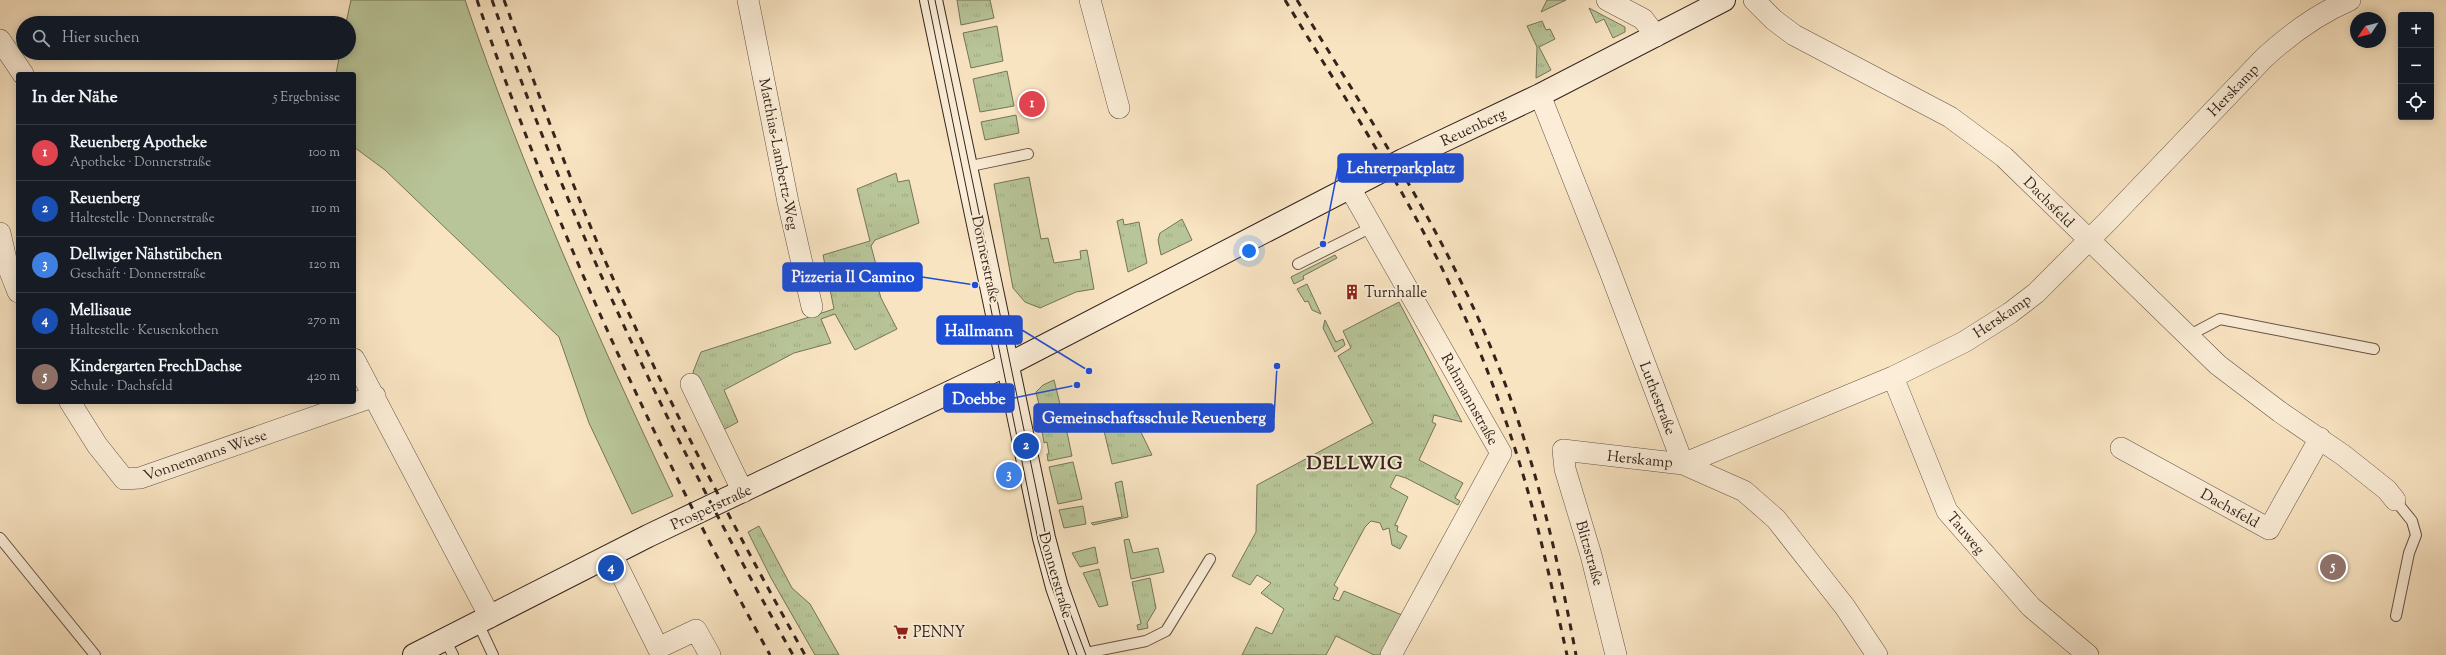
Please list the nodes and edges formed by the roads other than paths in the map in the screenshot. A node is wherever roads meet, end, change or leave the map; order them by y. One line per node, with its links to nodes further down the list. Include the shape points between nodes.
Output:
1 (748, 0): 21 (street, Matthias-Lambertz-Weg, via 788,202)
2 (931, 0): 14 (main road, Donnerstraße)
3 (1090, 0): 12 (street)
4 (1608, 0): 8 (street, via 1643,19)
5 (1754, 0): 18 (street, Dachsfeld, via 1774,20 1794,34 1950,117 2004,157)
6 (2350, 0): 18 (street, Herskamp, via 2301,27 2264,58)
7 (1712, 3): 8 (main road, Reuenberg)
8 (1656, 36): 11 (main road, Reuenberg)
9 (0, 40): 10 (street)
10 (22, 72)
11 (1540, 95): 15 (main road, Reuenberg); 35 (street, Luthestraße)
12 (1119, 108)
13 (1028, 154): 14 (lane)
14 (966, 167): 25 (main road, Donnerstraße)
15 (1350, 188): 16 (street, Rahmannstraße); 25 (main road, Reuenberg)
16 (1372, 227): 19 (lane); 49 (street, Rahmannstraße, via 1501,453)
17 (0, 233): 20 (street, via 7,264)
18 (2088, 241): 22 (street, Dachsfeld); 26 (street, Herskamp, via 2036,293 2010,314 1964,342)
19 (1298, 264)
20 (16, 287)
21 (812, 307)
22 (2188, 336): 23 (lane, via 2220,319); 32 (street, Dachsfeld, via 2226,372)
23 (2374, 349)
24 (356, 363): 28 (street)
25 (1009, 364): 36 (main road, Prosperstraße); 48 (main road, Donnerstraße, via 1024,449 1044,538 1057,587)
26 (1893, 377): 35 (street, Herskamp); 52 (street, Tauweg, via 1947,511 2031,607)
27 (691, 384): 36 (street)
28 (375, 396): 29 (street, Vonnemanns Wiese); 42 (street)
29 (356, 403)
30 (71, 404): 31 (street, Vonnemanns Wiese, via 97,445 124,479 140,478)
31 (352, 404)
32 (2320, 438): 33 (street, Dachsfeld, via 2269,529); 37 (street, Dachsfeld, via 2387,490)
33 (2121, 448)
34 (1563, 450): 35 (street, Herskamp); 50 (street, Blitzstraße, via 1565,469 1591,555)
35 (1683, 464): 51 (street, via 1744,491 1776,519 1845,607)
36 (743, 492): 39 (main road, Prosperstraße)
37 (2395, 500): 41 (lane, via 2412,521 2416,535 2409,553)
38 (0, 538): 44 (lane)
39 (612, 555): 42 (main road, Prosperstraße); 47 (street, via 658,648 696,630)
40 (1210, 559): 48 (lane, via 1166,631 1146,640)
41 (2396, 616)
42 (484, 620): 43 (main road, Prosperstraße); 46 (lane)
43 (449, 647): 45 (main road, Prosperstraße)
44 (95, 655)
45 (414, 655)
46 (493, 655)
47 (710, 655)
48 (1081, 655)
49 (1391, 655)
50 (1616, 655)
51 (1877, 655)
52 (2088, 655)

